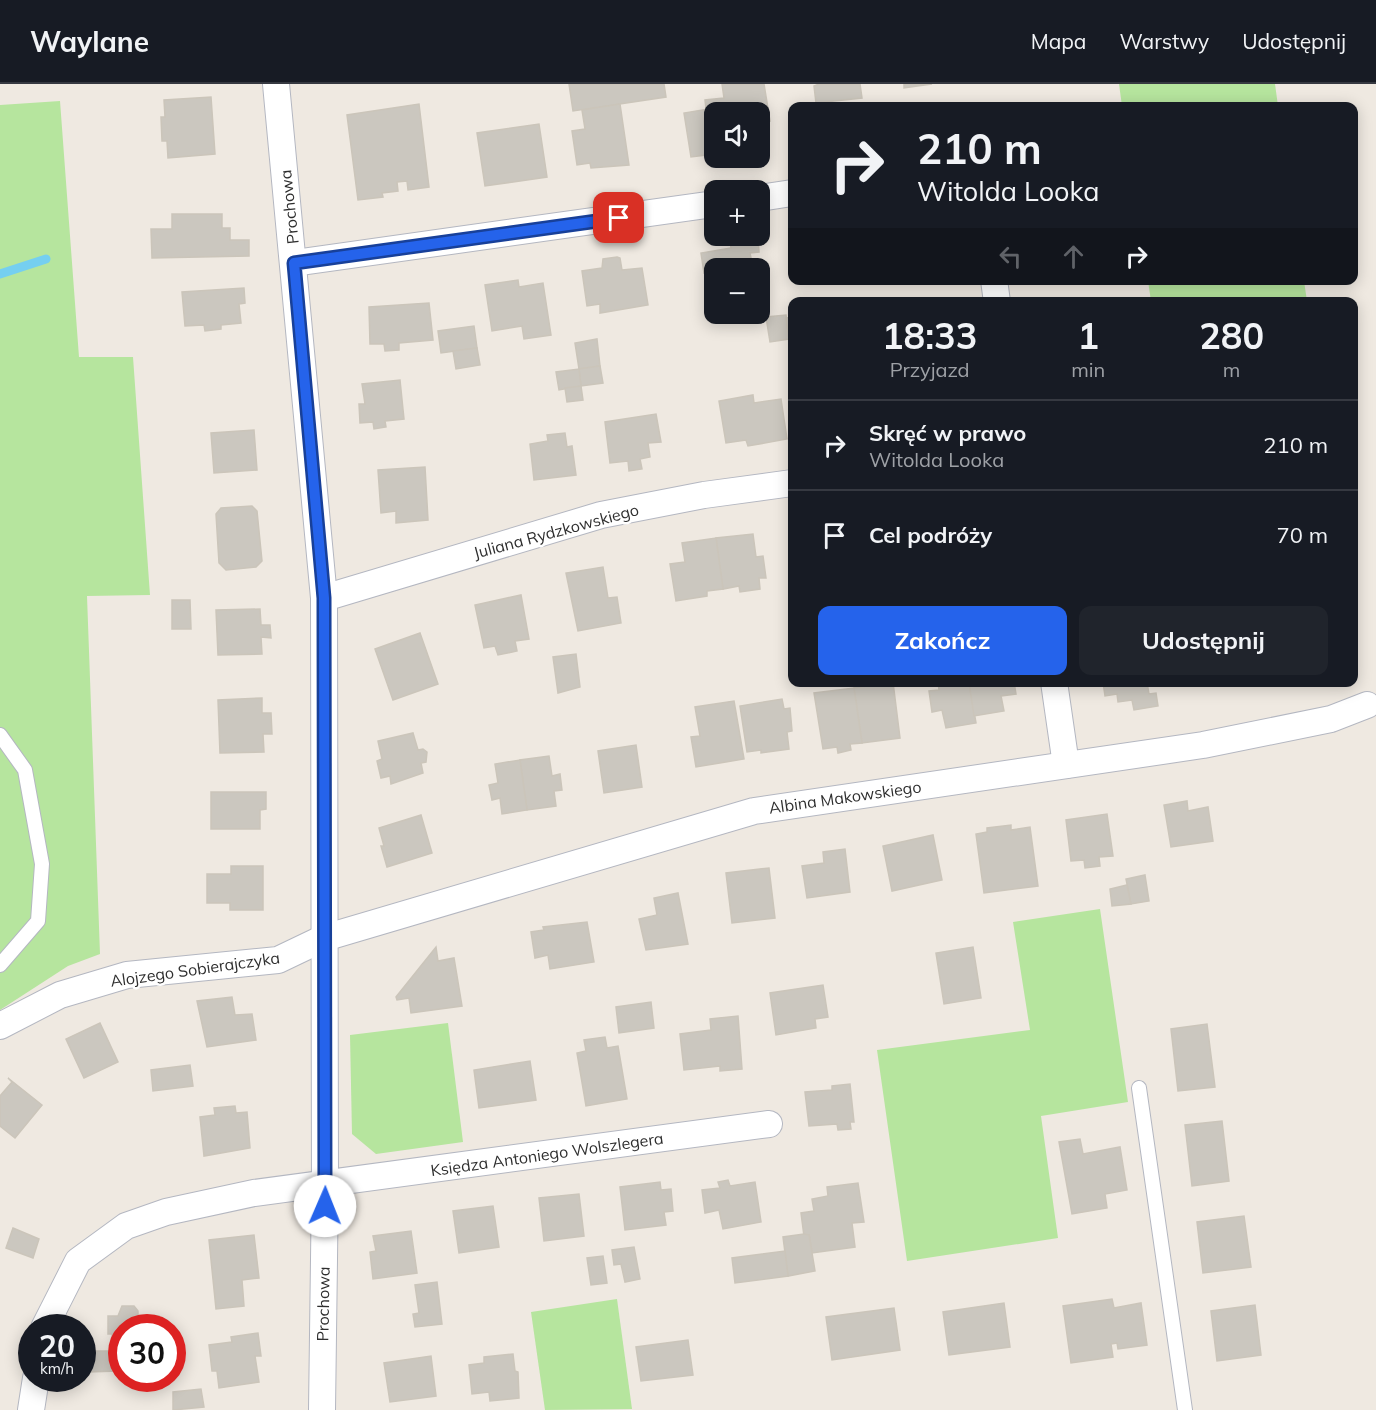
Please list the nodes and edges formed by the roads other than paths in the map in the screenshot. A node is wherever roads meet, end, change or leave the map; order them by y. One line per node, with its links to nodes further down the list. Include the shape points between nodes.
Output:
1 (276, 84): 5 (street, Prochowa)
2 (788, 194): 3 (street)
3 (770, 196)
4 (704, 205): 5 (street)
5 (294, 263): 7 (street, Prochowa)
6 (788, 484): 7 (street, Juliana Rydzkowskiego, via 704,495 601,516)
7 (324, 598): 12 (street, Prochowa)
8 (1055, 687): 11 (street)
9 (1372, 706): 11 (street, Albina Makowskiego, via 1331,719 1203,745)
10 (0, 735): 13 (lane, via 25,770 42,864 38,921)
11 (1066, 765): 12 (street, Albina Makowskiego, via 754,811)
12 (324, 938): 14 (street, Alojzego Sobierajczyka, via 278,960 127,975 60,995); 17 (street, Prochowa)
13 (0, 965)
14 (0, 1026)
15 (1139, 1088): 22 (lane)
16 (769, 1124): 17 (street, Księdza Antoniego Wolszlegera)
17 (325, 1184): 18 (street, Księdza Antoniego Wolszlegera, via 254,1193 166,1212 126,1226 78,1261); 21 (street, Prochowa)
18 (51, 1314)
19 (34, 1392): 20 (street)
20 (31, 1410)
21 (322, 1410)
22 (1185, 1410)

